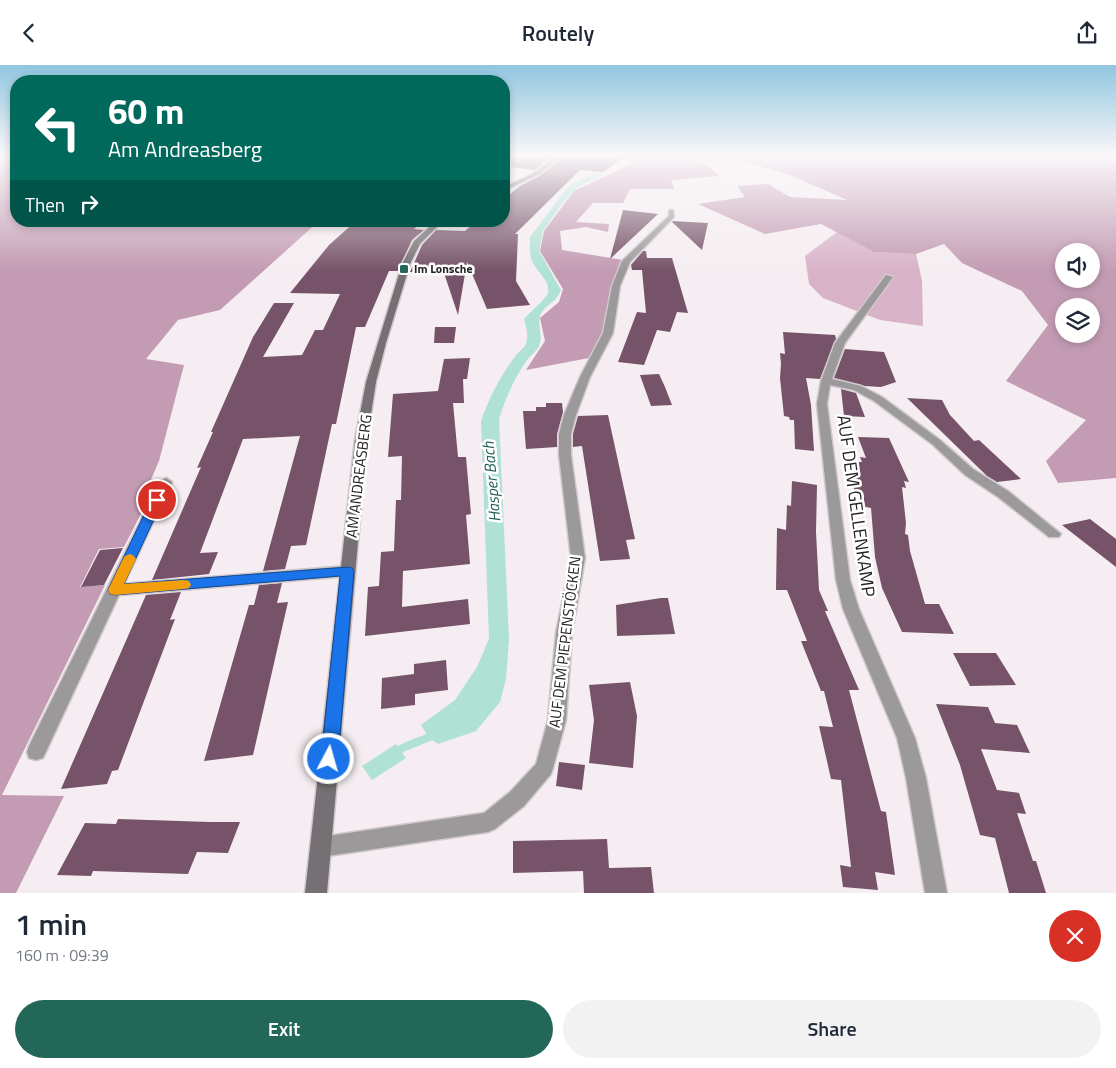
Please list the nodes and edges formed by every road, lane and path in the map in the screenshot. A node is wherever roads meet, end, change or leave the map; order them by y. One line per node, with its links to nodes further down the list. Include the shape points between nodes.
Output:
1 (671, 211): 10 (street, AUF DEM PIEPENSTÖCKEN, via 672,216 626,261 616,286 608,333 585,377 565,434 578,558 564,633 557,720 544,768 516,799 488,822)
2 (434, 227): 7 (main road, AM ANDREASBERG, via 417,243 406,262 382,338 361,441)
3 (889, 277): 4 (street, AUF DEM GELLENKAMP, via 840,343)
4 (826, 381): 6 (street, via 857,388 878,399 969,472); 12 (street, AUF DEM GELLENKAMP, via 822,404 843,580 851,609 906,738)
5 (166, 482): 8 (street)
6 (1054, 534)
7 (348, 571): 8 (street); 10 (main road, AM ANDREASBERG)
8 (115, 590): 9 (street)
9 (36, 752)
10 (321, 847): 11 (main road, AM ANDREASBERG)
11 (316, 893)
12 (936, 893)

